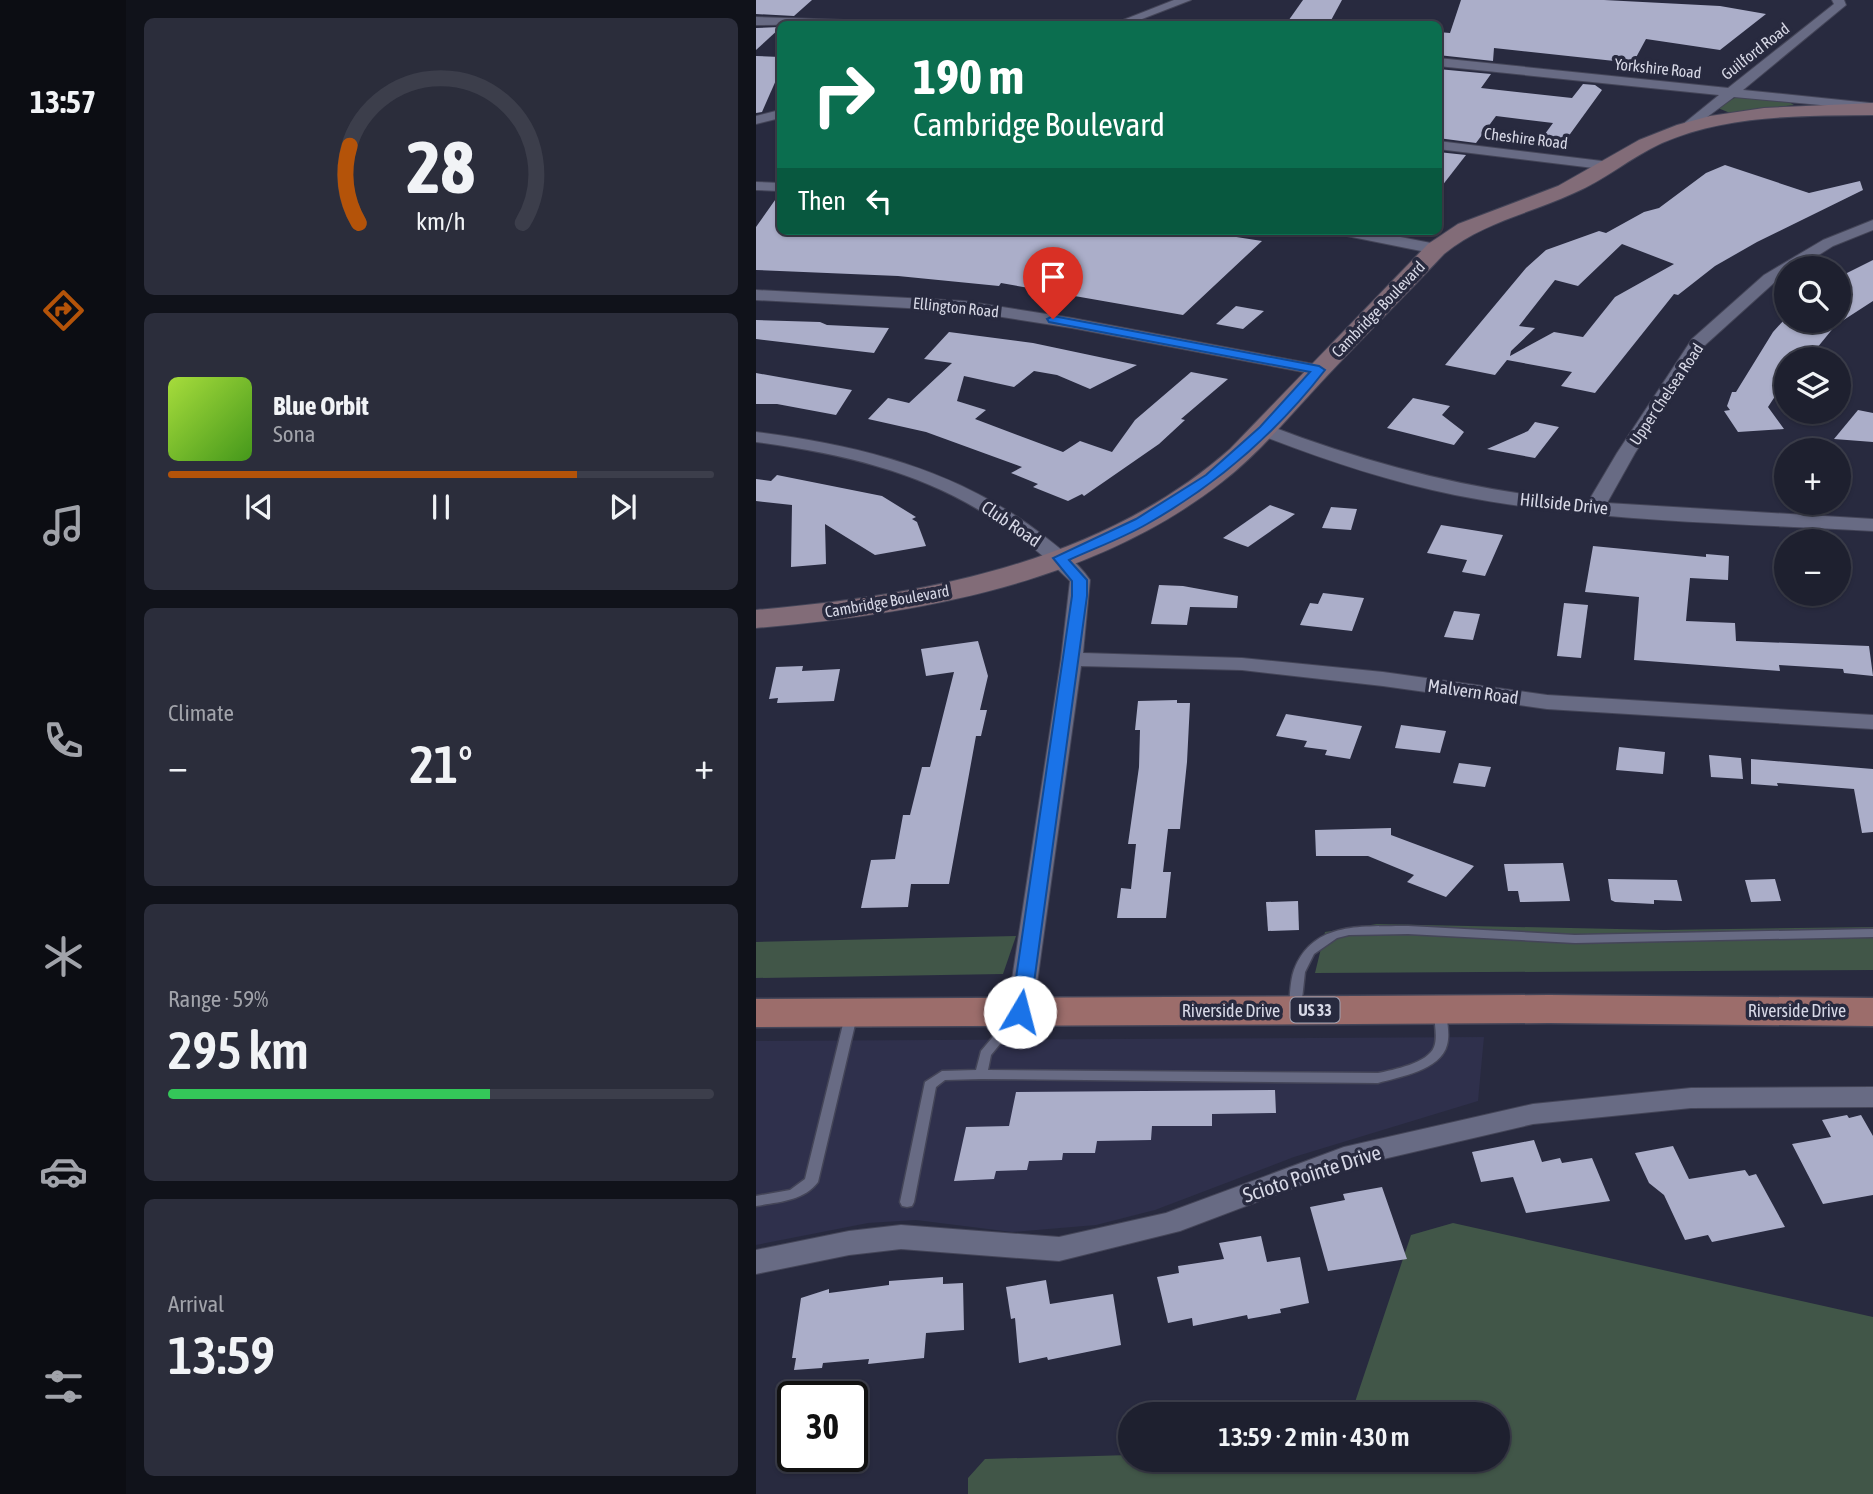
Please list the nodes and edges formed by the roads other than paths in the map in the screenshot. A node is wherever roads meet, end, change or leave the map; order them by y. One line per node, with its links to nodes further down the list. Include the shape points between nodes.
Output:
1 (1185, 0): 4 (street)
2 (1838, 0): 7 (street, Guilford Road, via 1840,5)
3 (756, 21): 5 (street)
4 (1127, 21)
5 (777, 22)
6 (1442, 62): 7 (street, Yorkshire Road)
7 (1729, 93): 8 (street, Yorkshire Road); 11 (street, Guilford Road)
8 (1873, 108): 11 (street, Cambridge Boulevard, via 1746,116)
9 (777, 115): 10 (street)
10 (756, 120)
11 (1687, 128): 13 (street, Cambridge Boulevard, via 1637,148)
12 (1442, 145): 13 (street, Cheshire Road)
13 (1610, 166): 18 (street, Cambridge Boulevard, via 1564,191 1467,226)
14 (756, 186): 15 (street)
15 (777, 187)
16 (1873, 225): 23 (street, Upper Chelsea Road, via 1828,243 1770,278 1698,343)
17 (1367, 235): 18 (street)
18 (1436, 249): 20 (street, Cambridge Boulevard)
19 (756, 295): 20 (street, Ellington Road, via 964,306)
20 (1319, 370): 21 (street, Cambridge Boulevard)
21 (1264, 430): 23 (street, Hillside Drive, via 1401,476 1480,494); 25 (street, Cambridge Boulevard, via 1236,458 1180,499)
22 (756, 437): 25 (street, Club Road, via 860,453 940,480 1025,531)
23 (1595, 507): 24 (street, Hillside Drive)
24 (1873, 525)
25 (1060, 558): 26 (street, Cambridge Boulevard, via 949,591 836,611); 27 (street, Club Road, via 1080,580)
26 (756, 619)
27 (1072, 659): 28 (street, Malvern Road, via 1242,664 1547,702); 32 (street, Club Road)
28 (1873, 722)
29 (1873, 933): 30 (lane, via 1575,939 1349,931 1333,935 1309,952 1298,972)
30 (1294, 1010): 31 (main road, Riverside Drive / US 33); 32 (main road, Riverside Drive / US 33)
31 (1440, 1010): 33 (main road, Riverside Drive / US 33); 36 (lane, via 1437,1054 1409,1070 1378,1077)
32 (1020, 1012): 35 (main road, Riverside Drive / US 33); 36 (lane, via 985,1054)
33 (1873, 1012)
34 (756, 1013): 35 (main road, Riverside Drive / US 33)
35 (852, 1013): 38 (lane, via 811,1182 794,1194)
36 (981, 1074): 39 (lane, via 943,1076 930,1085)
37 (1873, 1097): 40 (street, Scioto Pointe Drive, via 1691,1098 1533,1114 1344,1158 1170,1223 1059,1249 901,1237)
38 (756, 1201)
39 (907, 1202)
40 (756, 1262)

